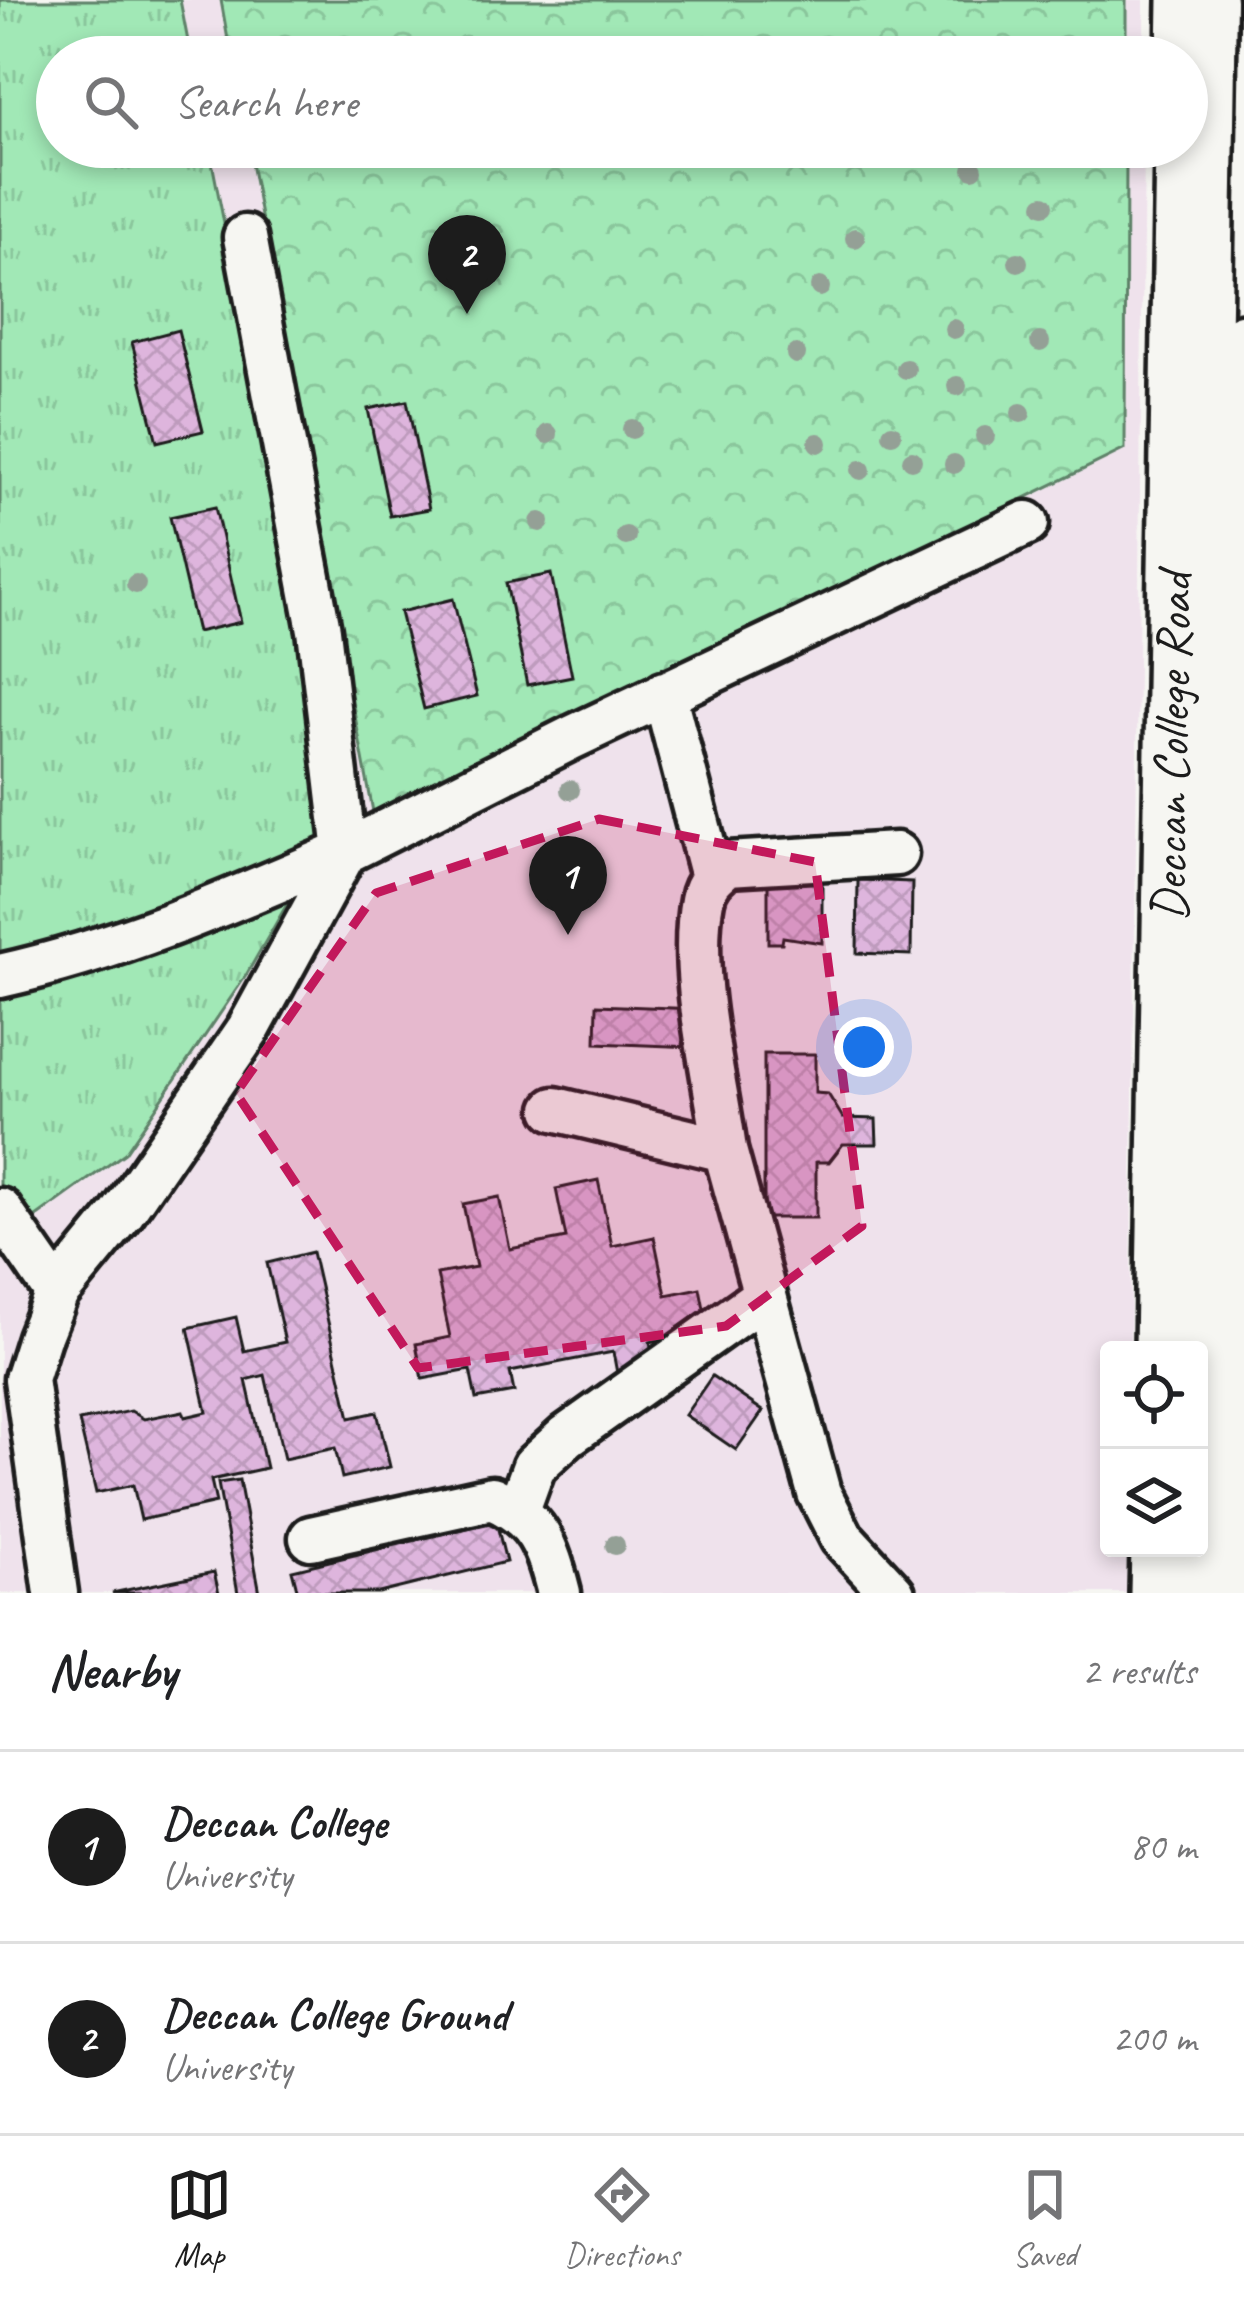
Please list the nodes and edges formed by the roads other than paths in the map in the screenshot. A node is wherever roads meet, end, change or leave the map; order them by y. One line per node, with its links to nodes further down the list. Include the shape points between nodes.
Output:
1 (1184, 0): 3 (main road)
2 (1215, 0): 24 (lane)
3 (1183, 36)
4 (1181, 168): 23 (main road, Deccan College Road)
5 (245, 237): 12 (lane, via 320,630)
6 (1244, 340): 7 (main road, Deccan College Road)
7 (1243, 417): 8 (main road, Deccan College Road)
8 (1243, 500): 10 (main road, Deccan College Road)
9 (1027, 523): 11 (lane)
10 (1242, 616): 16 (main road, Deccan College Road)
11 (664, 693): 12 (lane); 14 (lane)
12 (345, 852): 15 (lane, via 172,927); 21 (lane, via 248,1030)
13 (896, 854): 14 (lane, via 728,864)
14 (712, 877): 18 (lane, via 702,899 700,961)
15 (0, 976)
16 (1237, 1106): 20 (main road, Deccan College Road)
17 (555, 1109): 18 (lane)
18 (724, 1150): 22 (lane)
19 (0, 1210): 21 (lane)
20 (1236, 1264): 35 (main road, Deccan College Road)
21 (57, 1293): 25 (lane)
22 (761, 1298): 26 (lane, via 567,1436 534,1466); 32 (lane, via 819,1493 842,1538)
23 (1161, 1341)
24 (1193, 1341)
25 (8, 1387): 30 (lane)
26 (518, 1510): 27 (lane, via 471,1499); 31 (lane, via 547,1545)
27 (311, 1538)
28 (1157, 1557): 33 (main road)
29 (1190, 1557): 34 (lane)
30 (56, 1593)
31 (559, 1593)
32 (893, 1593)
33 (1156, 1593)
34 (1189, 1593)
35 (1222, 1593)

